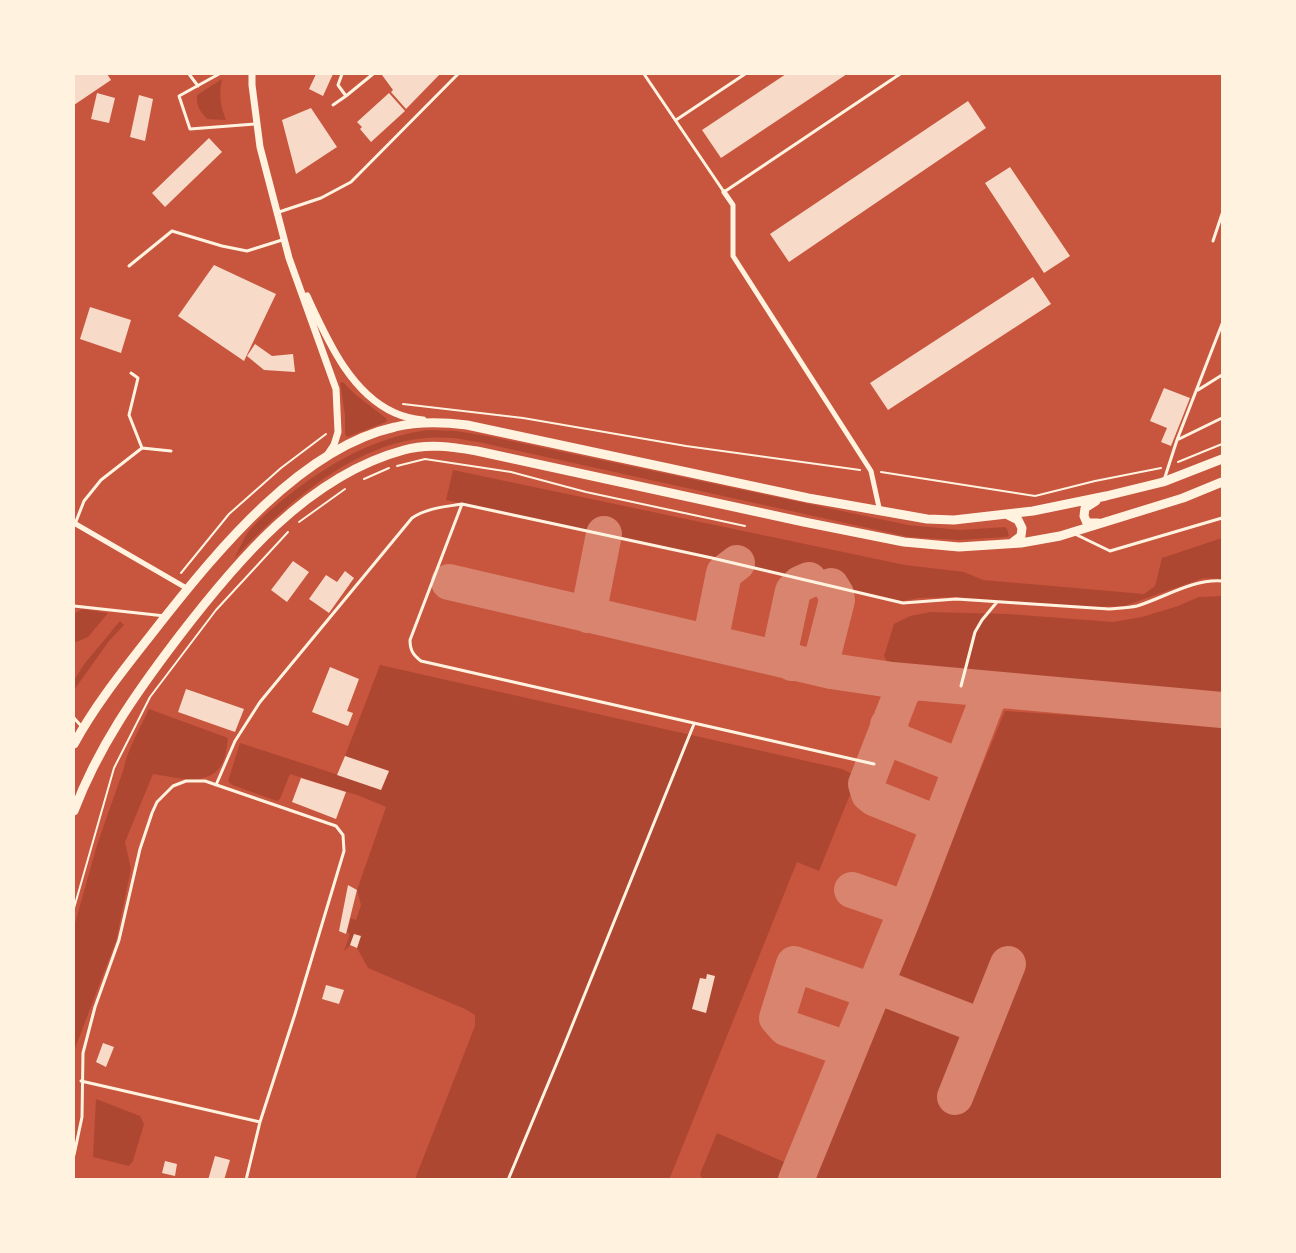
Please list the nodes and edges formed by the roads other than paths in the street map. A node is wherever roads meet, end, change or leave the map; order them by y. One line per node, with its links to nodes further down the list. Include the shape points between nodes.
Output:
1 (189, 74): 10 (lane)
2 (219, 74): 10 (lane)
3 (252, 74): 14 (street)
4 (342, 74): 11 (lane, via 338,84)
5 (373, 74): 11 (lane)
6 (458, 74): 16 (lane, via 351,182 321,198)
7 (644, 74): 13 (lane)
8 (745, 74): 13 (lane)
9 (900, 74): 15 (lane)
10 (198, 86): 14 (lane, via 179,96 190,129)
11 (346, 96): 12 (lane)
12 (333, 105)
13 (676, 120): 15 (lane)
14 (257, 124): 16 (street)
15 (724, 192): 38 (street, via 733,206 733,256 871,471)
16 (277, 213): 18 (street)
17 (1222, 214): 19 (lane)
18 (284, 239): 20 (street); 21 (lane, via 247,251 172,231)
19 (1212, 241)
20 (289, 258): 28 (street, via 329,341 351,375 386,409); 32 (street, via 336,389 338,432)
21 (129, 266)
22 (1222, 324): 23 (lane)
23 (1221, 330): 26 (lane)
24 (131, 372): 30 (lane, via 138,378 129,415)
25 (1222, 375): 26 (lane)
26 (1197, 390): 29 (lane)
27 (1222, 418): 29 (lane)
28 (431, 422): 32 (main road, via 387,429); 38 (main road, via 496,430)
29 (1177, 440): 34 (lane)
30 (142, 448): 31 (lane); 42 (lane, via 101,480 84,501)
31 (171, 452)
32 (327, 456): 46 (main road, via 266,503)
33 (1222, 459): 34 (main road)
34 (1163, 482): 36 (main road)
35 (1222, 482): 40 (main road)
36 (1106, 496): 39 (main road); 40 (main road, via 1085,508 1087,522)
37 (462, 504): 47 (lane, via 903,603 956,599); 52 (lane, via 410,640 414,655 421,661); 56 (lane, via 421,512 412,518 260,702 235,741)
38 (880, 512): 39 (main road, via 954,520)
39 (1000, 515): 44 (main road, via 1014,517 1022,528 1019,539)
40 (1122, 518): 43 (main road)
41 (1222, 518): 43 (lane, via 1110,551)
42 (74, 524): 46 (street)
43 (1072, 532): 44 (main road)
44 (1008, 544): 57 (main road, via 959,547 904,542 477,451 428,446 406,449 350,472 292,512 260,541 204,605 124,712 98,756)
45 (1222, 581): 47 (lane, via 1192,584 1134,607)
46 (188, 589): 49 (main road)
47 (997, 602): 50 (lane, via 975,632)
48 (74, 606): 49 (lane)
49 (166, 616): 53 (main road)
50 (962, 687)
51 (74, 718): 53 (lane)
52 (694, 723): 55 (lane); 62 (lane)
53 (83, 728): 54 (main road)
54 (74, 744)
55 (874, 764)
56 (216, 785): 58 (lane, via 186,781 173,786 157,802 140,849 119,940 82,1053); 59 (lane, via 323,820 343,835 344,851)
57 (74, 811)
58 (81, 1081): 59 (lane); 60 (lane, via 82,1117)
59 (260, 1122): 61 (lane)
60 (74, 1155)
61 (246, 1179)
62 (508, 1179)

